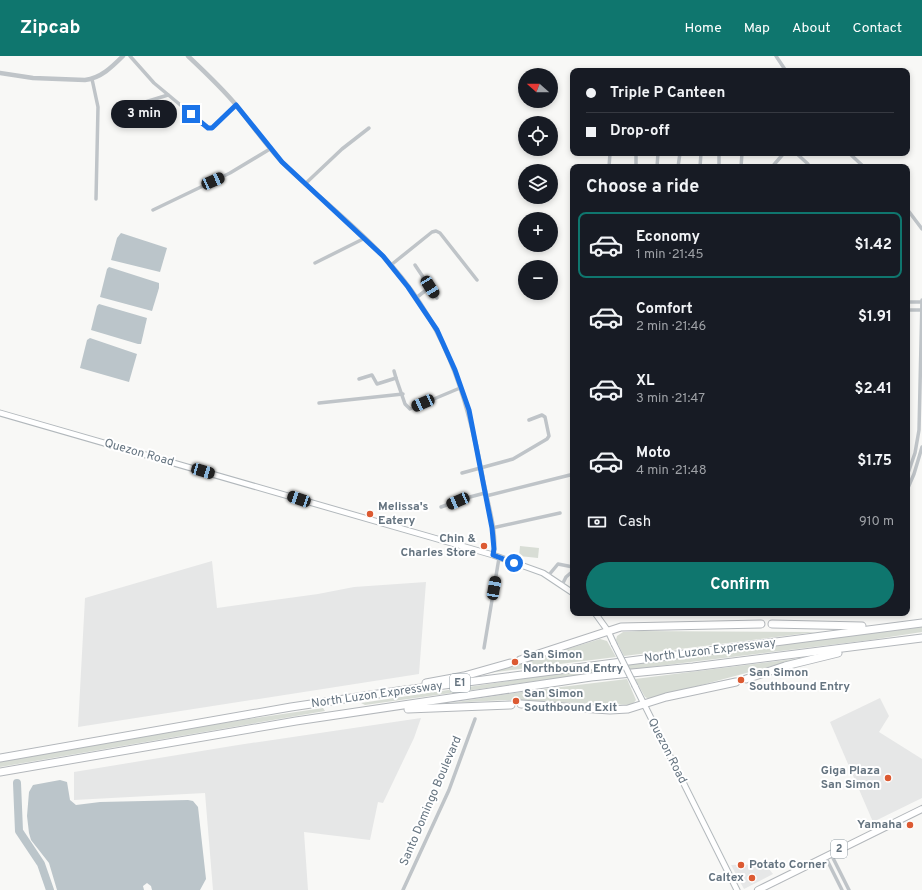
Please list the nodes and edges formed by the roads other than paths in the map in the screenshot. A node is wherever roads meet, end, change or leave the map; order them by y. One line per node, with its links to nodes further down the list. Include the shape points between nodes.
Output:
1 (123, 56): 7 (street, via 108,71)
2 (130, 56): 8 (street)
3 (188, 56): 9 (street)
4 (776, 56): 5 (street)
5 (784, 68)
6 (0, 73): 7 (street, via 33,78)
7 (92, 79): 20 (street, via 98,107)
8 (168, 95): 9 (street, via 208,128 212,128); 10 (street, via 142,103)
9 (236, 105): 12 (street)
10 (144, 112)
11 (369, 128): 19 (street)
12 (270, 149): 19 (street); 21 (street, via 230,173)
13 (781, 156): 16 (street)
14 (799, 156): 17 (street)
15 (852, 156): 18 (street)
16 (775, 164)
17 (806, 164)
18 (861, 164)
19 (305, 184): 24 (street)
20 (96, 199)
21 (153, 210)
22 (910, 213): 23 (street)
23 (922, 229)
24 (365, 238): 25 (street); 26 (street)
25 (315, 263)
26 (391, 265): 28 (street, via 436,231); 30 (street)
27 (415, 265): 29 (street)
28 (477, 280)
29 (430, 287): 30 (street); 31 (street)
30 (416, 298): 39 (street, via 437,330)
31 (437, 298)
32 (922, 301): 33 (street); 35 (street)
33 (910, 302)
34 (910, 310): 35 (street)
35 (921, 310): 44 (street)
36 (394, 371): 37 (street)
37 (396, 378): 38 (street, via 377,384 372,375); 40 (street)
38 (359, 379)
39 (460, 388): 40 (street, via 410,409 405,404); 47 (street, via 469,410)
40 (403, 394): 41 (street)
41 (319, 403)
42 (0, 412): 55 (main road, Quezon Road)
43 (529, 420): 47 (street, via 545,416 549,436 547,439 513,459)
44 (920, 429): 46 (street)
45 (922, 447): 50 (street)
46 (910, 467)
47 (481, 468): 48 (street); 51 (street)
48 (462, 473)
49 (570, 475): 51 (street)
50 (910, 483)
51 (486, 495): 52 (street, via 466,498); 54 (street)
52 (441, 507)
53 (560, 512): 54 (street)
54 (492, 528): 55 (street)
55 (493, 555): 56 (main road, Quezon Road)
56 (499, 558): 59 (main road, Quezon Road); 69 (street)
57 (570, 567): 59 (street, via 558,564)
58 (570, 574): 60 (street)
59 (548, 576): 60 (main road, Quezon Road)
60 (562, 585): 61 (main road, Quezon Road)
61 (570, 591)
62 (597, 616): 66 (main road, Quezon Road)
63 (922, 622): 65 (highway, via 857,627); 74 (highway, North Luzon Expressway / E1)
64 (761, 624): 66 (highway, via 634,626)
65 (772, 624)
66 (608, 631): 70 (highway); 76 (main road, Quezon Road, bridge)
67 (922, 638): 68 (highway, North Luzon Expressway / E1)
68 (893, 642): 72 (highway, via 819,657); 79 (highway, North Luzon Expressway / E1, via 591,678)
69 (484, 648)
70 (520, 660)
71 (510, 663): 74 (highway, via 464,676 409,686)
72 (746, 679)
73 (736, 682): 76 (highway)
74 (398, 691): 80 (highway, North Luzon Expressway / E1)
75 (522, 704): 76 (highway, via 610,710 628,709)
76 (644, 704): 89 (main road, Quezon Road)
77 (511, 705): 79 (highway, via 418,708 312,722)
78 (475, 719): 88 (street, Santo Domingo Boulevard, via 446,797)
79 (296, 721): 81 (highway, North Luzon Expressway / E1, via 150,744)
80 (0, 758)
81 (0, 772)
82 (922, 809): 83 (highway, 2)
83 (828, 854): 84 (street); 85 (street); 90 (highway, 2)
84 (839, 870): 85 (street); 86 (street)
85 (834, 873): 87 (street)
86 (844, 880): 87 (street); 92 (street)
87 (838, 883): 91 (street)
88 (403, 890)
89 (737, 890)
90 (758, 890)
91 (842, 890)
92 (849, 890)

